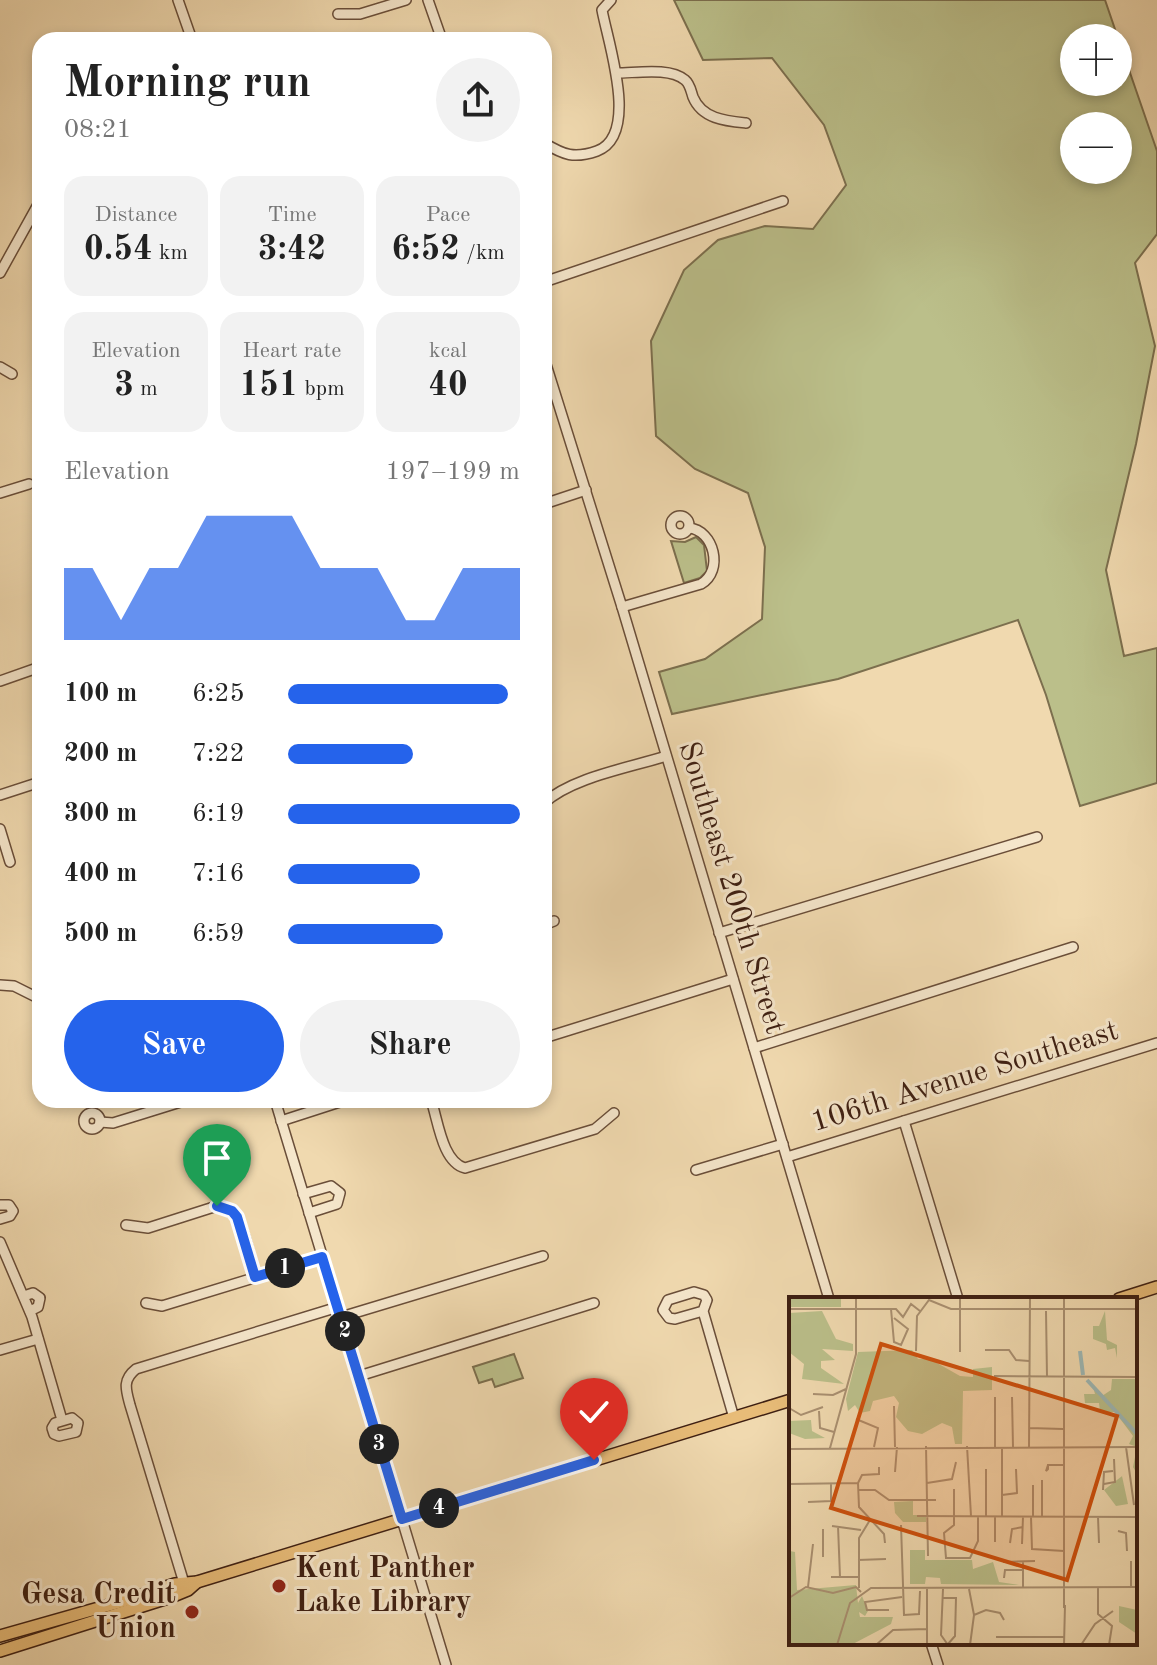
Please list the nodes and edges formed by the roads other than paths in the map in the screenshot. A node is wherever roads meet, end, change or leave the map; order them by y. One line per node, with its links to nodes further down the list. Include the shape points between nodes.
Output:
1 (178, 0): 6 (street)
2 (406, 0): 5 (street, via 360,14)
3 (428, 0): 7 (street)
4 (611, 0): 8 (street, via 602,10)
5 (338, 14)
6 (189, 32)
7 (439, 32)
8 (617, 73): 9 (street, via 676,76 685,80 709,115); 10 (street, via 617,127 609,144 574,157)
9 (746, 123)
10 (552, 148)
11 (783, 201): 15 (street)
12 (32, 215): 13 (street)
13 (30, 219): 14 (street)
14 (0, 273)
15 (552, 279)
16 (0, 367): 17 (street)
17 (12, 374)
18 (552, 383): 20 (street, Southeast 200th Street)
19 (29, 484): 21 (street)
20 (586, 490): 22 (street); 24 (street, Southeast 200th Street)
21 (0, 493)
22 (552, 501)
23 (689, 528): 24 (street, via 709,540 714,563 709,579)
24 (622, 607): 27 (street, Southeast 200th Street)
25 (32, 670): 26 (street)
26 (0, 681)
27 (666, 756): 30 (street, via 584,781); 34 (street, Southeast 200th Street)
28 (32, 785): 29 (street)
29 (0, 795)
30 (552, 797)
31 (0, 829): 33 (street)
32 (1037, 837): 34 (street)
33 (10, 862)
34 (719, 933): 36 (street, Southeast 200th Street)
35 (1073, 947): 41 (street)
36 (733, 979): 39 (street); 41 (street, Southeast 200th Street)
37 (0, 985): 38 (street)
38 (32, 995)
39 (552, 1036)
40 (1157, 1043): 48 (street, 106th Avenue Southeast)
41 (754, 1048): 50 (street, Southeast 200th Street)
42 (161, 1108): 49 (street)
43 (277, 1108): 47 (street)
44 (321, 1108): 47 (street)
45 (434, 1108): 46 (street, via 448,1154 459,1166 475,1166 595,1129)
46 (614, 1113)
47 (281, 1121): 53 (street)
48 (904, 1121): 51 (street, 106th Avenue Southeast); 64 (street)
49 (100, 1122)
50 (783, 1144): 51 (street, Southeast 200th Street); 52 (street, 106th Avenue Southeast)
51 (787, 1157): 63 (street, Southeast 200th Street)
52 (696, 1170)
53 (303, 1194): 55 (street); 55 (street, via 331,1186 340,1193 337,1204)
54 (0, 1205): 56 (street, via 13,1211)
55 (309, 1213): 60 (street)
56 (0, 1219)
57 (126, 1225): 61 (street, via 148,1228 217,1206 229,1209 237,1217)
58 (0, 1242): 70 (street, via 24,1296 33,1293 40,1298 30,1311)
59 (543, 1256): 69 (street)
60 (322, 1257): 61 (street); 69 (street)
61 (255, 1277): 66 (street, via 162,1306)
62 (1157, 1287): 65 (main road)
63 (828, 1297)
64 (957, 1297)
65 (1125, 1297)
66 (146, 1303)
67 (594, 1303): 72 (street)
68 (703, 1311): 74 (street)
69 (339, 1312): 72 (street); 78 (street, via 128,1375 130,1405)
70 (38, 1339): 71 (street); 75 (street)
71 (0, 1350)
72 (359, 1376): 76 (street)
73 (789, 1401): 74 (main road)
74 (734, 1418): 76 (main road)
75 (62, 1420)
76 (402, 1519): 77 (main road); 82 (street)
77 (197, 1582): 78 (main road); 81 (main road, via 171,1597)
78 (184, 1583): 79 (main road)
79 (0, 1636)
80 (932, 1645): 83 (street)
81 (0, 1651)
82 (446, 1665)
83 (938, 1665)

